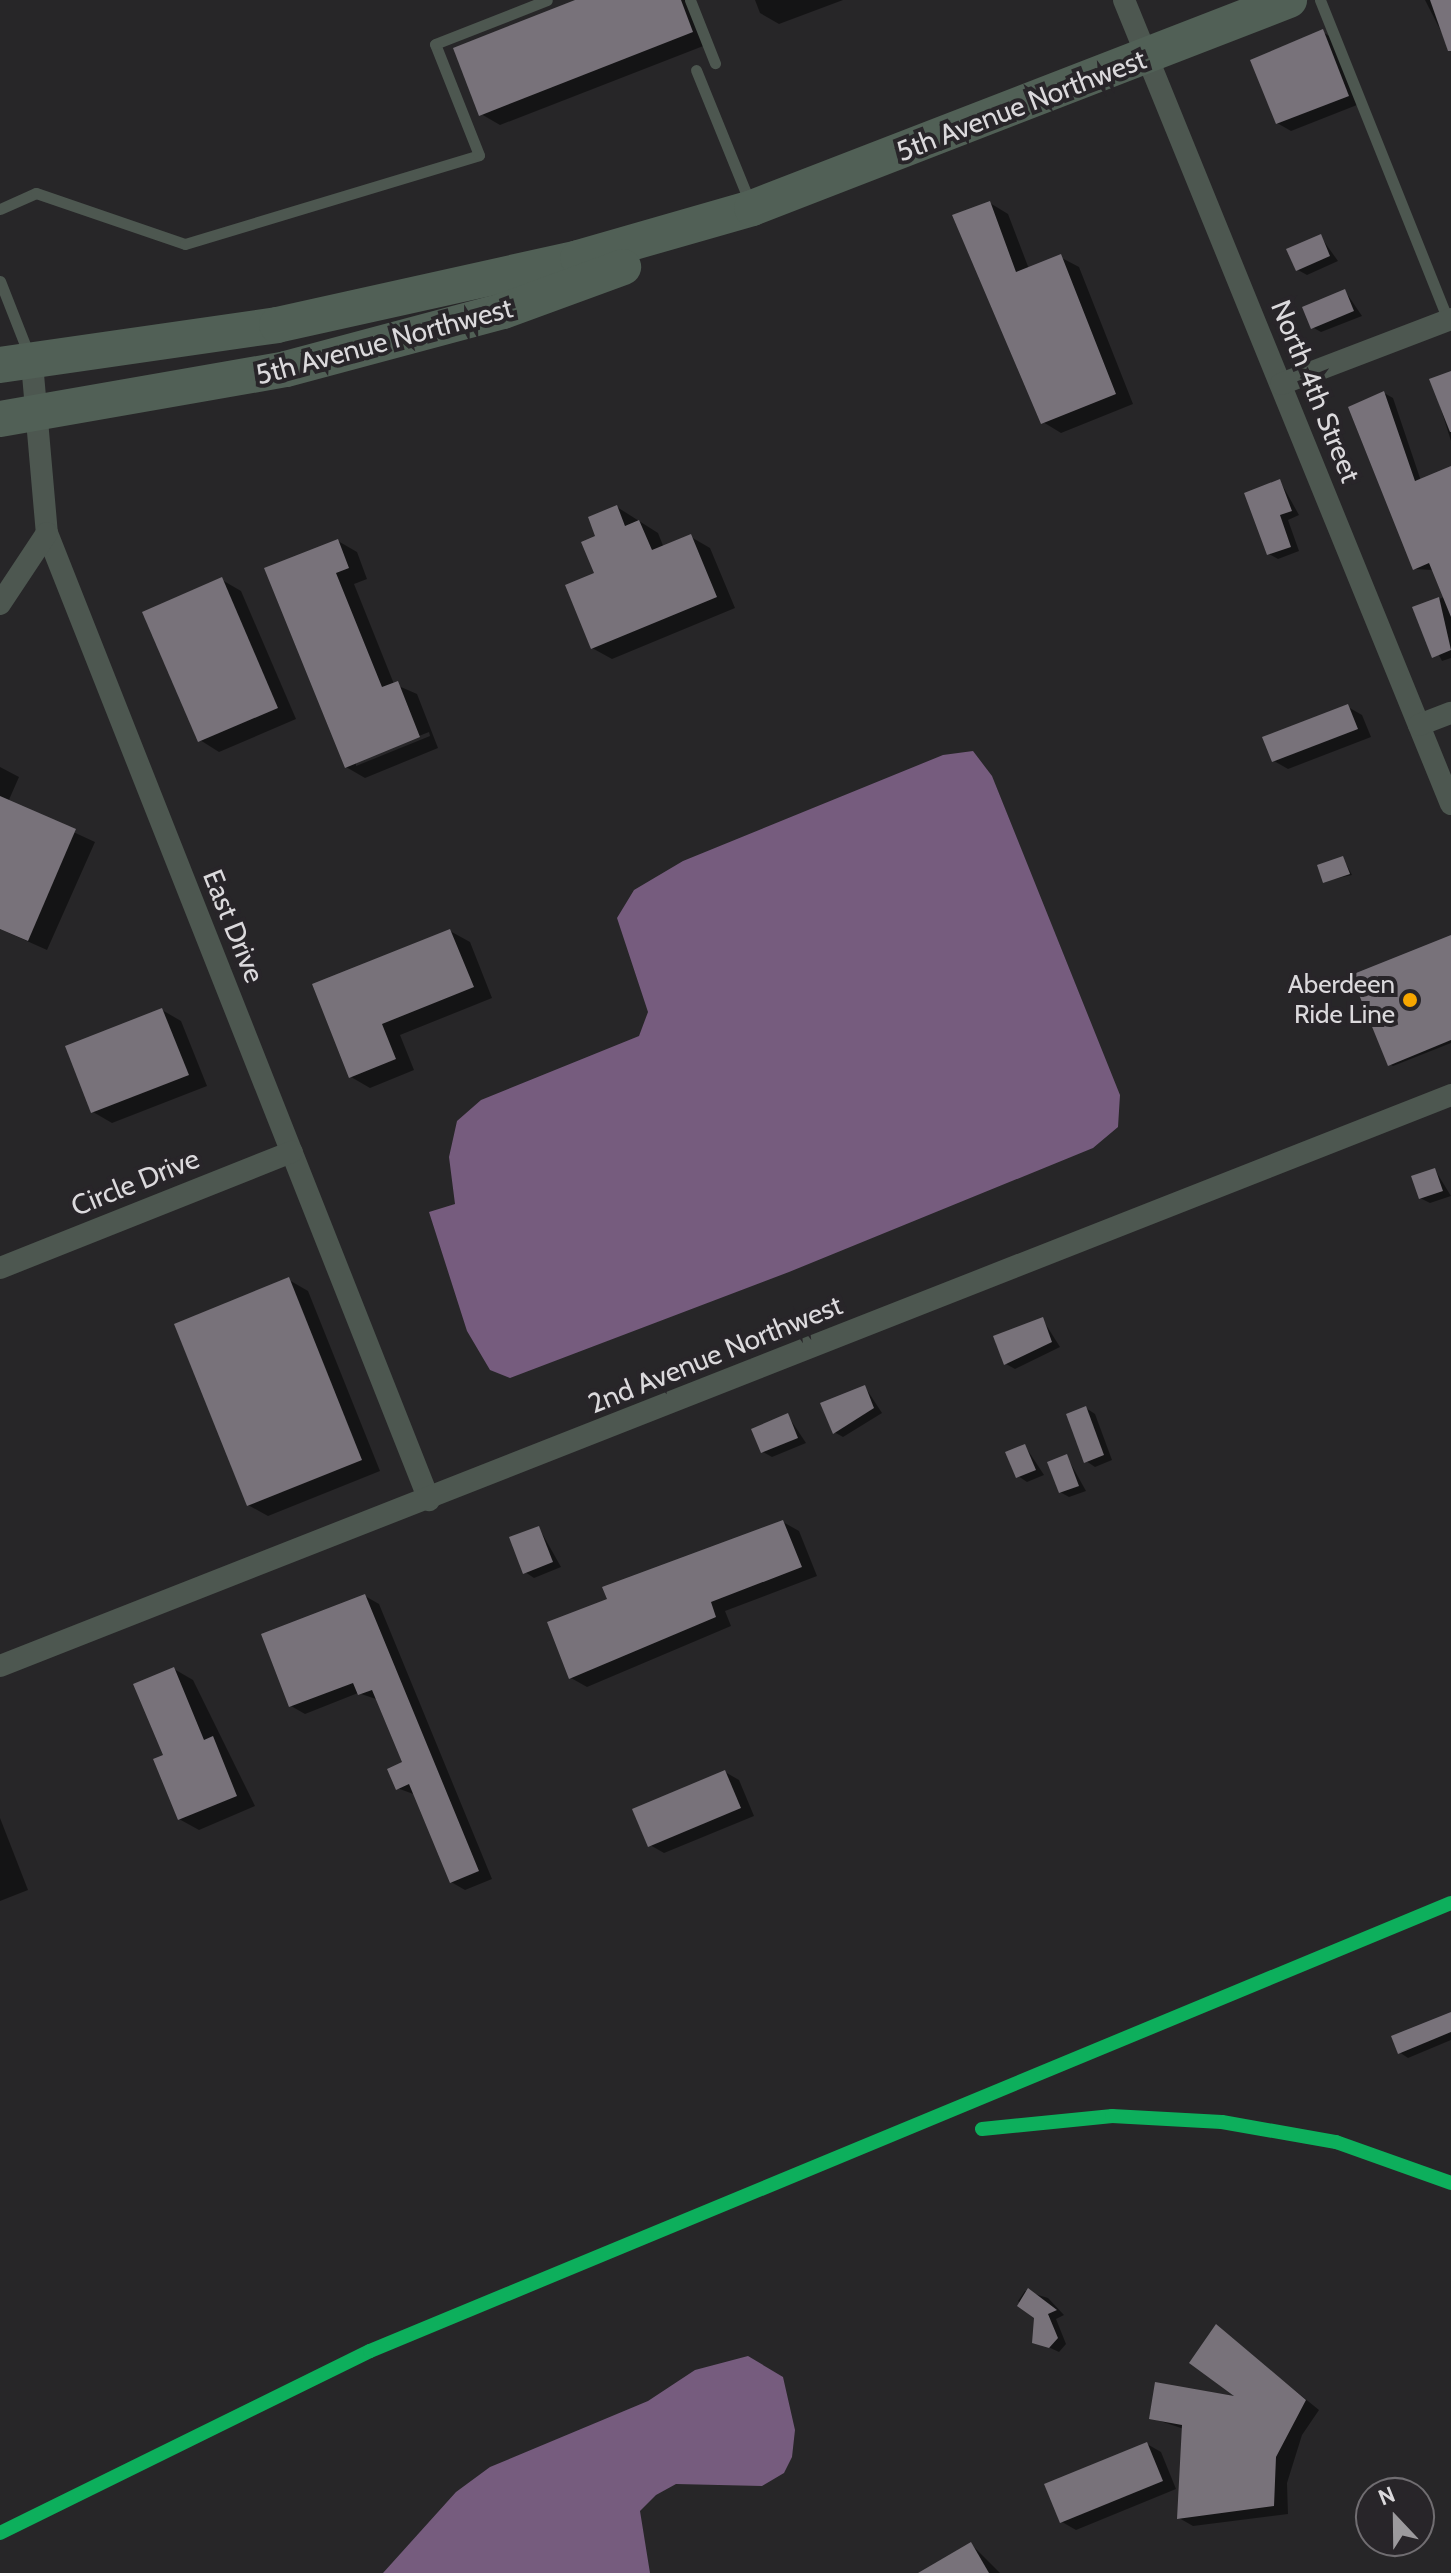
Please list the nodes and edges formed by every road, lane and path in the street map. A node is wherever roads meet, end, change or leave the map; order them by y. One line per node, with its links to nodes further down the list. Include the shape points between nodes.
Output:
1 (547, 0): 10 (lane, via 435,44 479,155 185,244 36,193)
2 (690, 0): 7 (lane)
3 (1124, 0): 6 (street, North 4th Street)
4 (1289, 0): 6 (main road, 5th Avenue Northwest)
5 (1320, 0): 12 (lane)
6 (1147, 57): 9 (main road, 5th Avenue Northwest); 14 (street, North 4th Street)
7 (715, 63)
8 (696, 70): 9 (lane)
9 (752, 208): 13 (main road, 5th Avenue Northwest, via 399,301); 15 (main road, 5th Avenue Northwest, via 597,278 407,338 159,396)
10 (0, 209)
11 (0, 281): 13 (lane)
12 (1450, 322): 14 (street)
13 (16, 364): 15 (street, East Drive)
14 (1281, 384): 20 (street, North 4th Street)
15 (41, 414): 16 (main road, 5th Avenue Northwest); 17 (street, East Drive)
16 (0, 419)
17 (47, 533): 18 (street); 23 (street, East Drive)
18 (0, 604)
19 (1451, 713): 20 (street)
20 (1419, 725): 21 (street, North 4th Street)
21 (1451, 804)
22 (1451, 1095): 25 (street, 2nd Avenue Northwest)
23 (292, 1152): 24 (street, Circle Drive); 25 (street, East Drive)
24 (0, 1268)
25 (429, 1500): 26 (street, 2nd Avenue Northwest)
26 (0, 1666)

